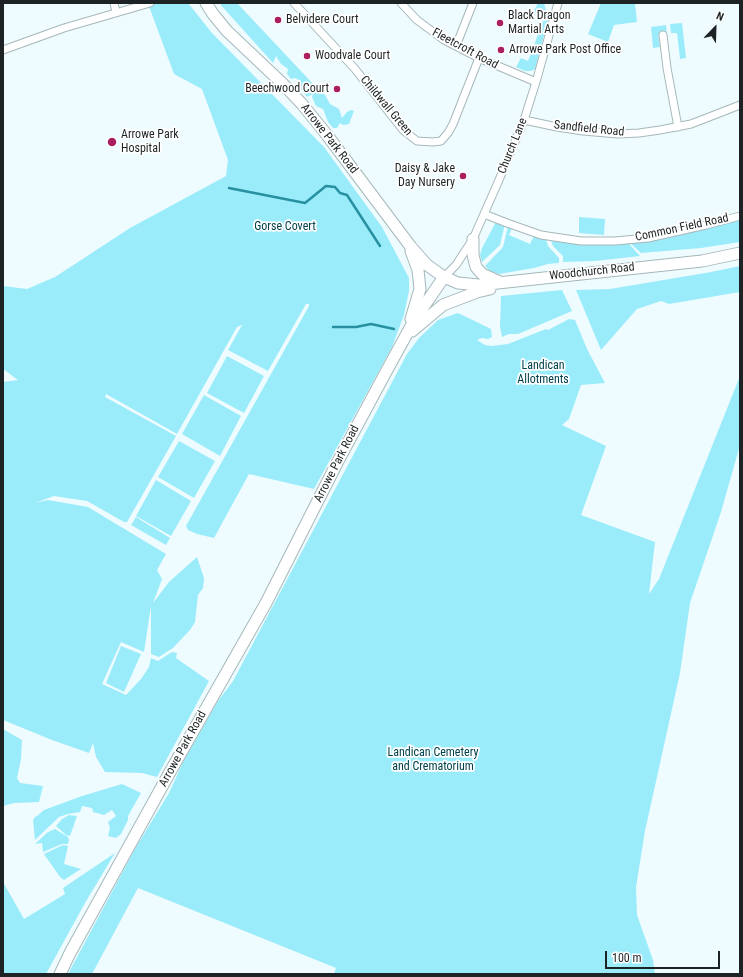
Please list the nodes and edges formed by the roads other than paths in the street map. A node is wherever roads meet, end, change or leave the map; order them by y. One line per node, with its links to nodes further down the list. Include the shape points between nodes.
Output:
1 (114, 3): 8 (street)
2 (150, 3): 8 (street)
3 (206, 3): 20 (main road, Arrowe Park Road, via 227,31 307,110)
4 (294, 3): 12 (street, Childwall Green, via 362,76 403,130 417,141 441,141 448,133)
5 (401, 3): 10 (street, Fleetcroft Road, via 430,31)
6 (473, 3): 10 (street)
7 (558, 3): 13 (street, Church Lane)
8 (116, 12): 11 (street)
9 (663, 35): 16 (street)
10 (456, 46): 12 (street, Fleetcroft Road)
11 (3, 50)
12 (479, 58): 13 (street, Fleetcroft Road)
13 (536, 82): 15 (street, Church Lane)
14 (740, 106): 16 (street, Sandfield Road)
15 (524, 120): 16 (street, Sandfield Road, via 601,133 639,133); 17 (street, Church Lane)
16 (678, 127)
17 (484, 214): 18 (street, Common Field Road, via 541,235 581,241 648,238); 19 (street, Church Lane)
18 (740, 216)
19 (473, 239): 22 (street, Church Lane, via 456,265); 24 (main road, via 476,267 482,274)
20 (406, 240): 22 (main road, Arrowe Park Road, via 427,265); 25 (main road, via 418,270 420,289)
21 (740, 253): 23 (main road, Woodchurch Road, via 702,261)
22 (444, 277): 24 (main road, Woodchurch Road, via 479,285); 25 (main road, Arrowe Park Road)
23 (539, 278): 24 (main road, Woodchurch Road); 25 (main road, via 477,292 443,305)
24 (501, 282)
25 (406, 335): 26 (main road, Arrowe Park Road, via 266,603)
26 (60, 974)

